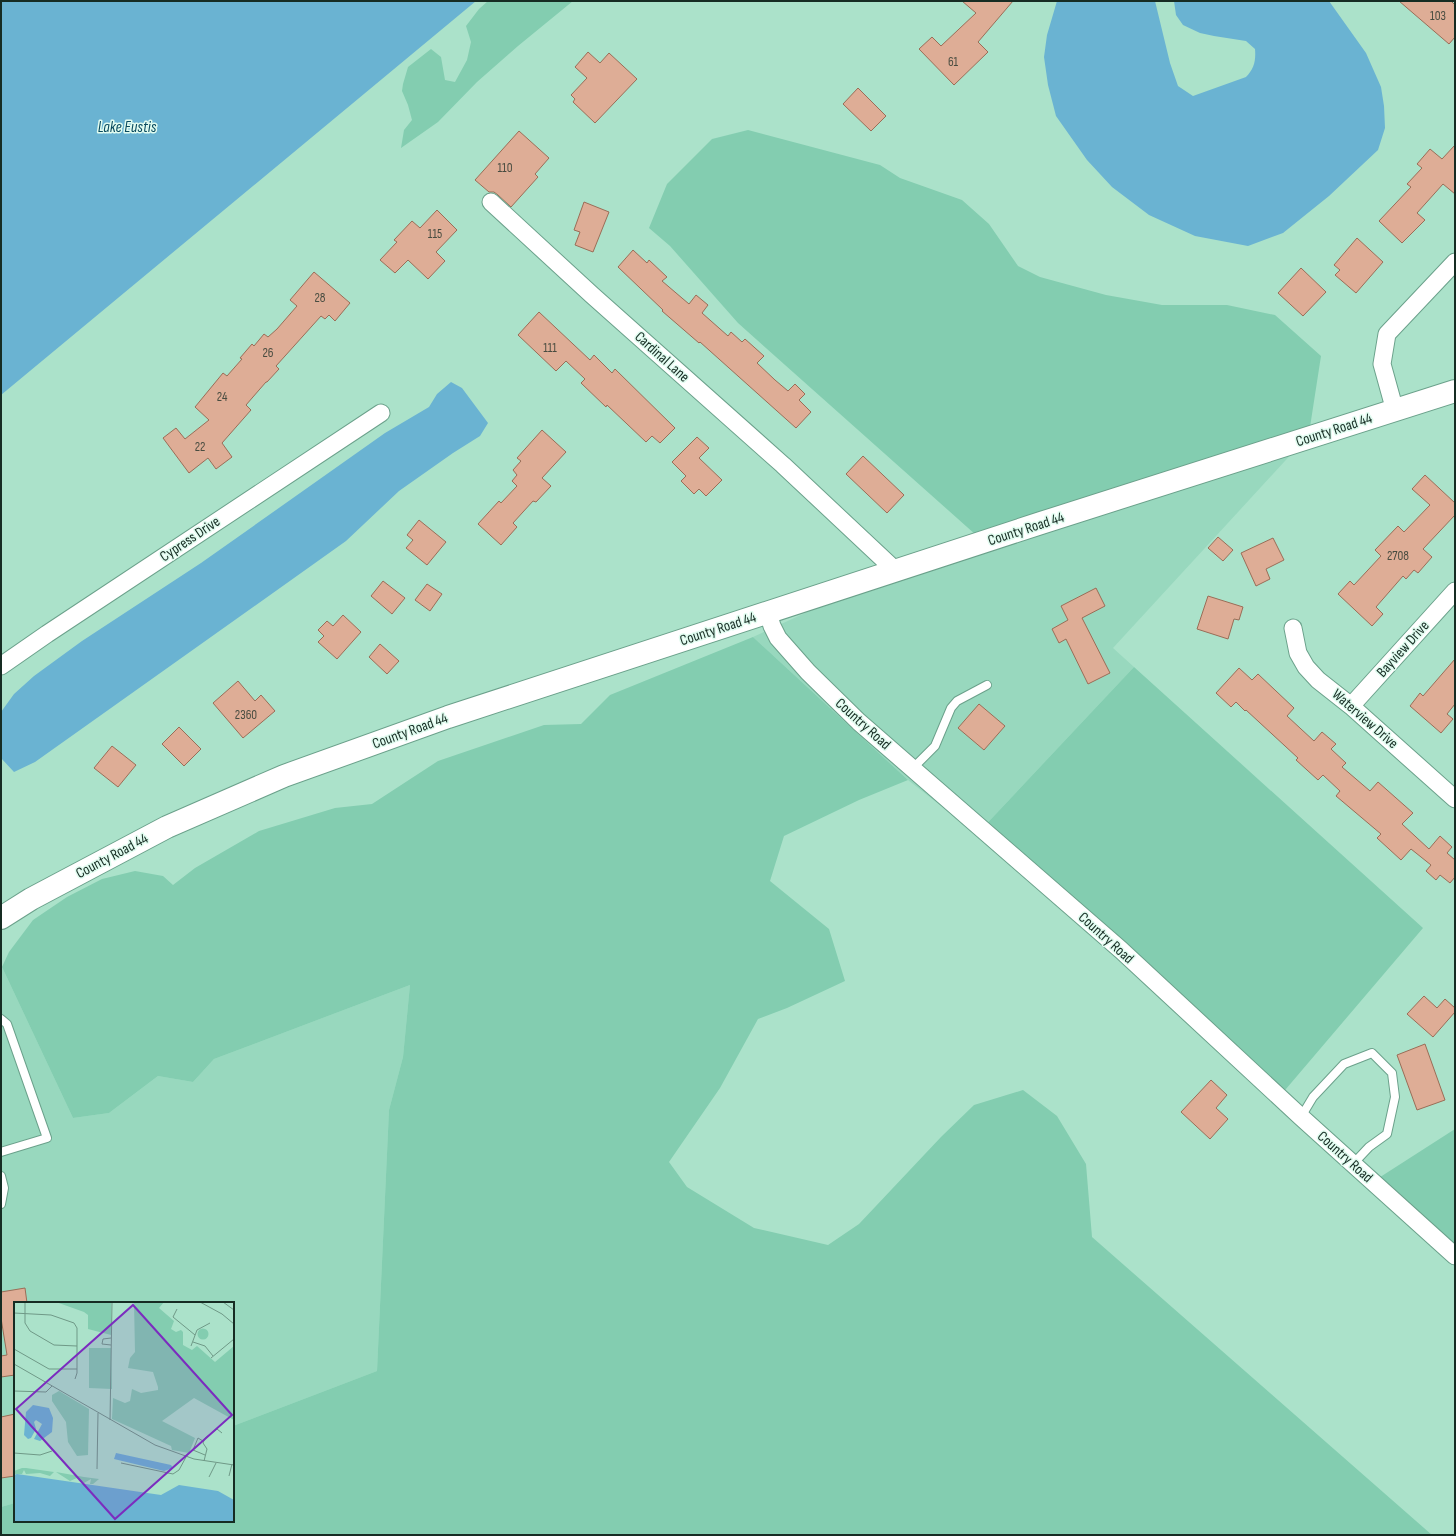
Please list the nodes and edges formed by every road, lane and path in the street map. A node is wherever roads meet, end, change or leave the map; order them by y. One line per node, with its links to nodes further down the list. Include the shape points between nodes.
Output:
1 (491, 202): 6 (street, Cardinal Lane, via 783,465)
2 (1455, 262): 4 (street, via 1388,334 1382,364)
3 (1455, 391): 4 (main road, County Road 44)
4 (1395, 411): 6 (main road, County Road 44)
5 (381, 413): 10 (street, Cypress Drive)
6 (896, 571): 8 (main road, County Road 44)
7 (1455, 591): 12 (street, Bayview Drive)
8 (768, 613): 13 (street, Country Road, via 778,638 808,672 859,722); 15 (main road, County Road 44, via 448,717 284,776 167,827 31,899)
9 (1293, 628): 12 (street, Waterview Drive, via 1298,653 1306,667)
10 (1, 666)
11 (987, 685): 13 (lane, via 957,701 951,708 935,746)
12 (1351, 706): 14 (street, Waterview Drive)
13 (913, 768): 17 (street, Country Road, via 1121,950)
14 (1455, 799)
15 (1, 918)
16 (1, 1018): 18 (lane, via 7,1024 47,1138)
17 (1301, 1117): 19 (street, Country Road); 19 (lane, via 1313,1097 1344,1064 1372,1053 1392,1073 1396,1097 1388,1134 1369,1147)
18 (1, 1152)
19 (1353, 1164): 22 (street, Country Road)
20 (1, 1176): 21 (lane, via 4,1188)
21 (1, 1204)
22 (1455, 1256)

